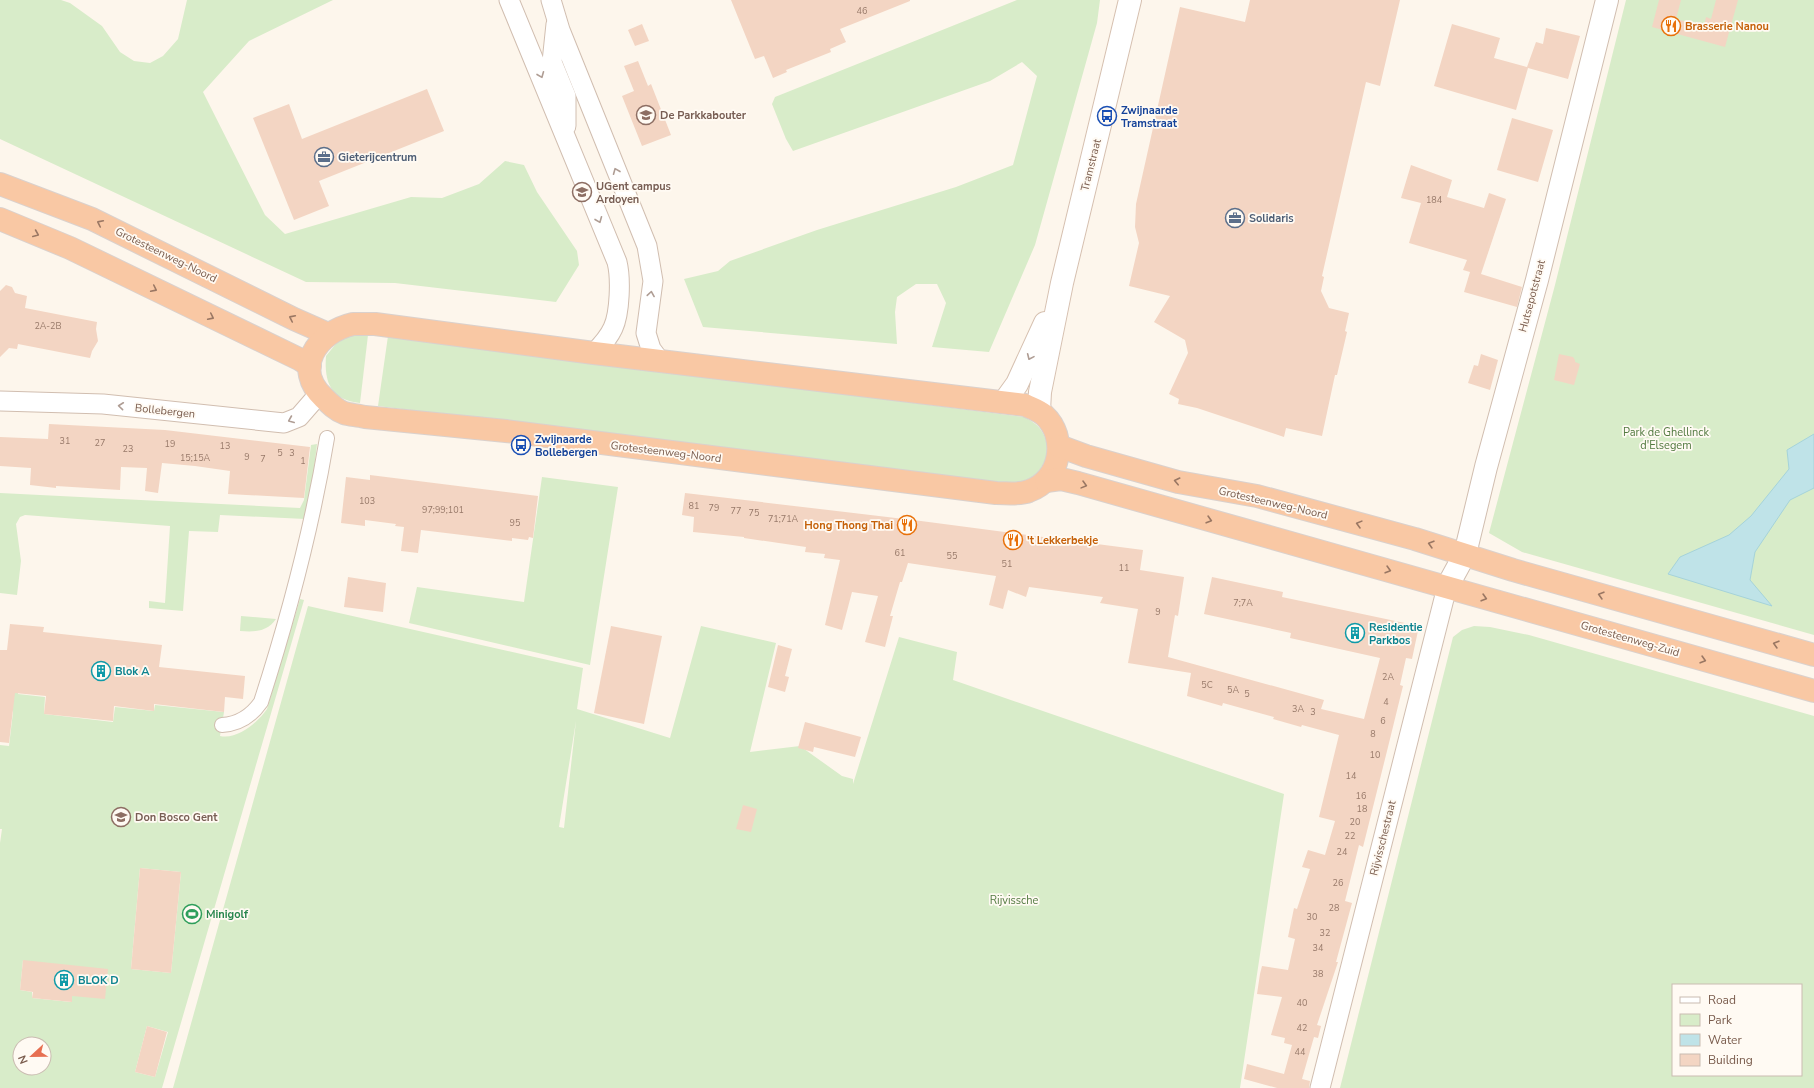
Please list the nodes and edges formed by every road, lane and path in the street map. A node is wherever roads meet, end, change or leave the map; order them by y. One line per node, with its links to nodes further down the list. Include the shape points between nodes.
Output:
1 (509, 0): 6 (street)
2 (551, 0): 5 (street)
3 (1130, 0): 13 (street, Tramstraat)
4 (1607, 0): 25 (street, Hutsepotstraat)
5 (556, 18): 7 (street); 9 (street)
6 (526, 38): 7 (street); 10 (street, one-way to 10)
7 (552, 62): 8 (street)
8 (566, 96): 9 (street); 10 (street)
9 (600, 129): 16 (street, one-way to 9, via 651,349 646,333 653,280 646,246)
10 (566, 138): 15 (street, one-way to 15, via 620,273 614,328)
11 (0, 184): 14 (highway, Grotesteenweg-Noord, one-way to 11, via 92,219)
12 (0, 219): 17 (highway, one-way to 17, via 70,248)
13 (1062, 283): 20 (street, Tramstraat, one-way to 20, via 1017,384); 21 (street, Tramstraat, via 1040,392)
14 (328, 334): 15 (highway, Grotesteenweg-Noord, via 340,327 353,324 375,324); 17 (highway, Grotesteenweg-Noord, via 313,350)
15 (594, 353): 16 (highway, Grotesteenweg-Noord)
16 (660, 361): 20 (highway, Grotesteenweg-Noord)
17 (310, 366): 18 (highway, Grotesteenweg-Noord, via 312,381)
18 (319, 394): 19 (street, Bollebergen, one-way to 19, via 299,417 284,423 103,404); 24 (highway, Grotesteenweg-Noord, via 343,412 365,417 506,431 996,493 1019,493 1036,488)
19 (0, 401)
20 (1004, 402): 21 (highway, Grotesteenweg-Noord, via 1025,405)
21 (1039, 411): 23 (highway, Grotesteenweg-Noord, via 1052,425)
22 (327, 438): 29 (street, via 316,502 286,623 261,702 246,718)
23 (1059, 446): 24 (highway, Grotesteenweg-Noord, via 1058,459); 25 (highway, Grotesteenweg-Noord, one-way to 23, via 1257,496 1178,482)
24 (1046, 481): 26 (highway, Grotesteenweg-Noord, one-way to 26, via 1061,479 1078,483)
25 (1465, 554): 26 (street, Hutsepotstraat); 27 (highway, one-way to 25, via 1513,570)
26 (1446, 587): 28 (highway, Grotesteenweg-Zuid, one-way to 28); 30 (street, Rijvisschestraat)
27 (1814, 655)
28 (1814, 691)
29 (222, 725)
30 (1320, 1088)

